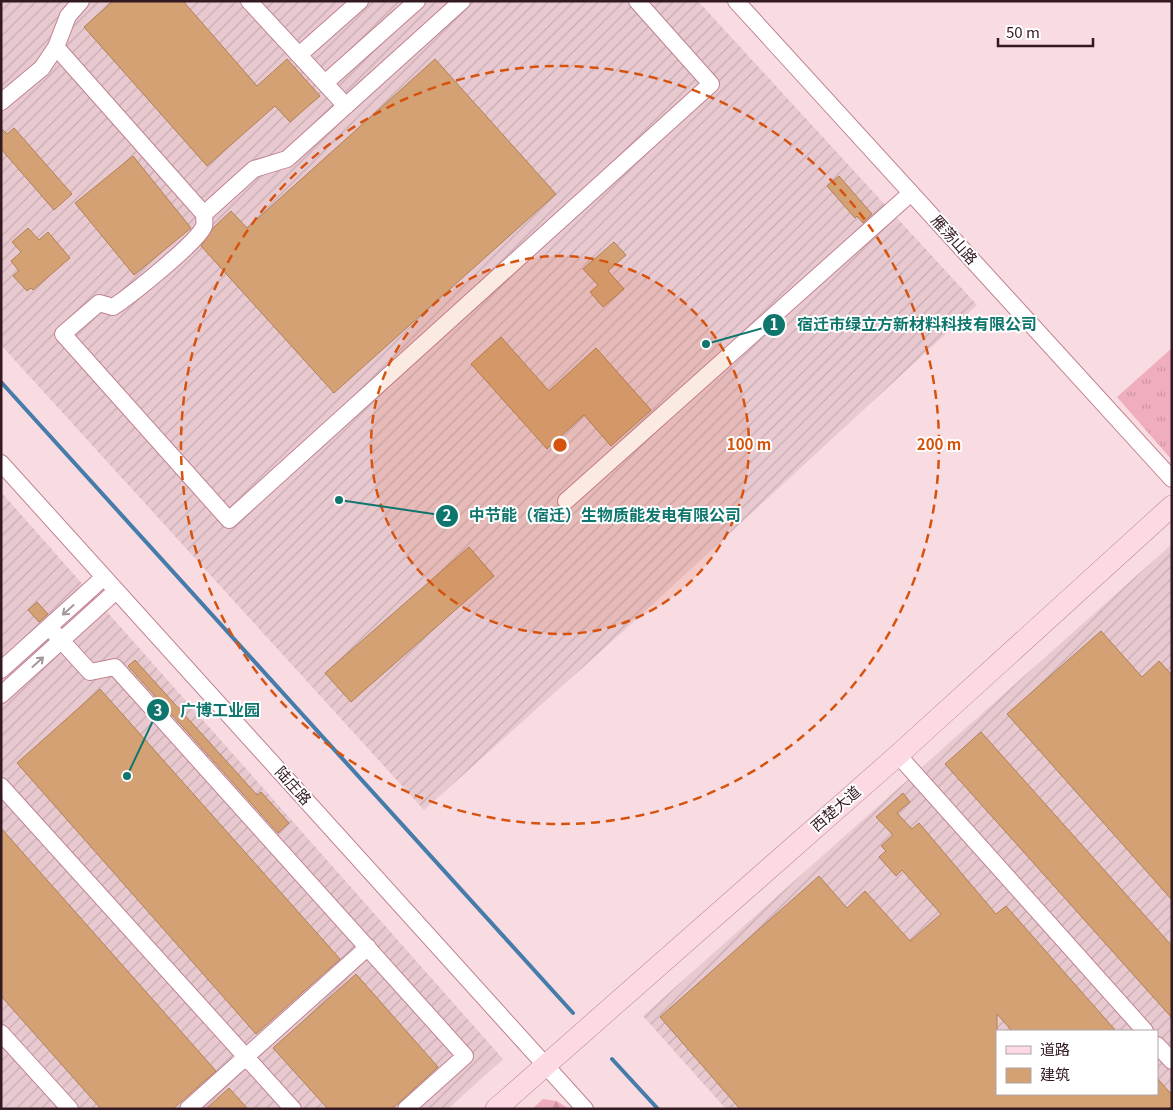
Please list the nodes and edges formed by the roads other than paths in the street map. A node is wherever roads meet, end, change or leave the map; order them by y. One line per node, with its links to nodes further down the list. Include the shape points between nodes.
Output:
1 (81, 1): 8 (street, via 68,16)
2 (249, 1): 9 (street)
3 (360, 1): 9 (street)
4 (417, 1): 10 (street)
5 (462, 1): 12 (street)
6 (637, 1): 14 (street, via 711,84 228,520 63,334 99,303 113,307 128,297 186,246 204,226)
7 (736, 1): 13 (street, 雁荡山路)
8 (56, 47): 11 (street, via 42,68); 14 (street)
9 (299, 56): 10 (street)
10 (325, 83): 12 (street)
11 (1, 102)
12 (346, 106): 14 (street, via 287,159 254,169)
13 (911, 194): 16 (street, 雁荡山路); 17 (street)
14 (204, 214)
15 (1, 463): 19 (street, 陆庄路)
16 (1172, 480)
17 (566, 501)
18 (1172, 506): 25 (main road, 西楚大道)
19 (104, 577): 20 (street, 陆庄路); 21 (street, one-way to 21)
20 (116, 591): 22 (street); 33 (street, 陆庄路)
21 (49, 627): 22 (street); 23 (street)
22 (61, 641): 24 (street, one-way to 22); 27 (street, via 90,672 115,667)
23 (1, 670)
24 (1, 695)
25 (898, 755): 28 (street); 33 (main road, 西楚大道)
26 (1, 786): 31 (street)
27 (368, 947): 31 (street); 37 (street, via 465,1056)
28 (1144, 1030)
29 (1, 1033): 34 (street)
30 (1158, 1046): 32 (street)
31 (246, 1056): 35 (street); 36 (street)
32 (1172, 1061)
33 (545, 1065): 38 (main road, 西楚大道); 39 (street, 陆庄路)
34 (70, 1109)
35 (188, 1109)
36 (293, 1109)
37 (406, 1109)
38 (496, 1109)
39 (585, 1109)

